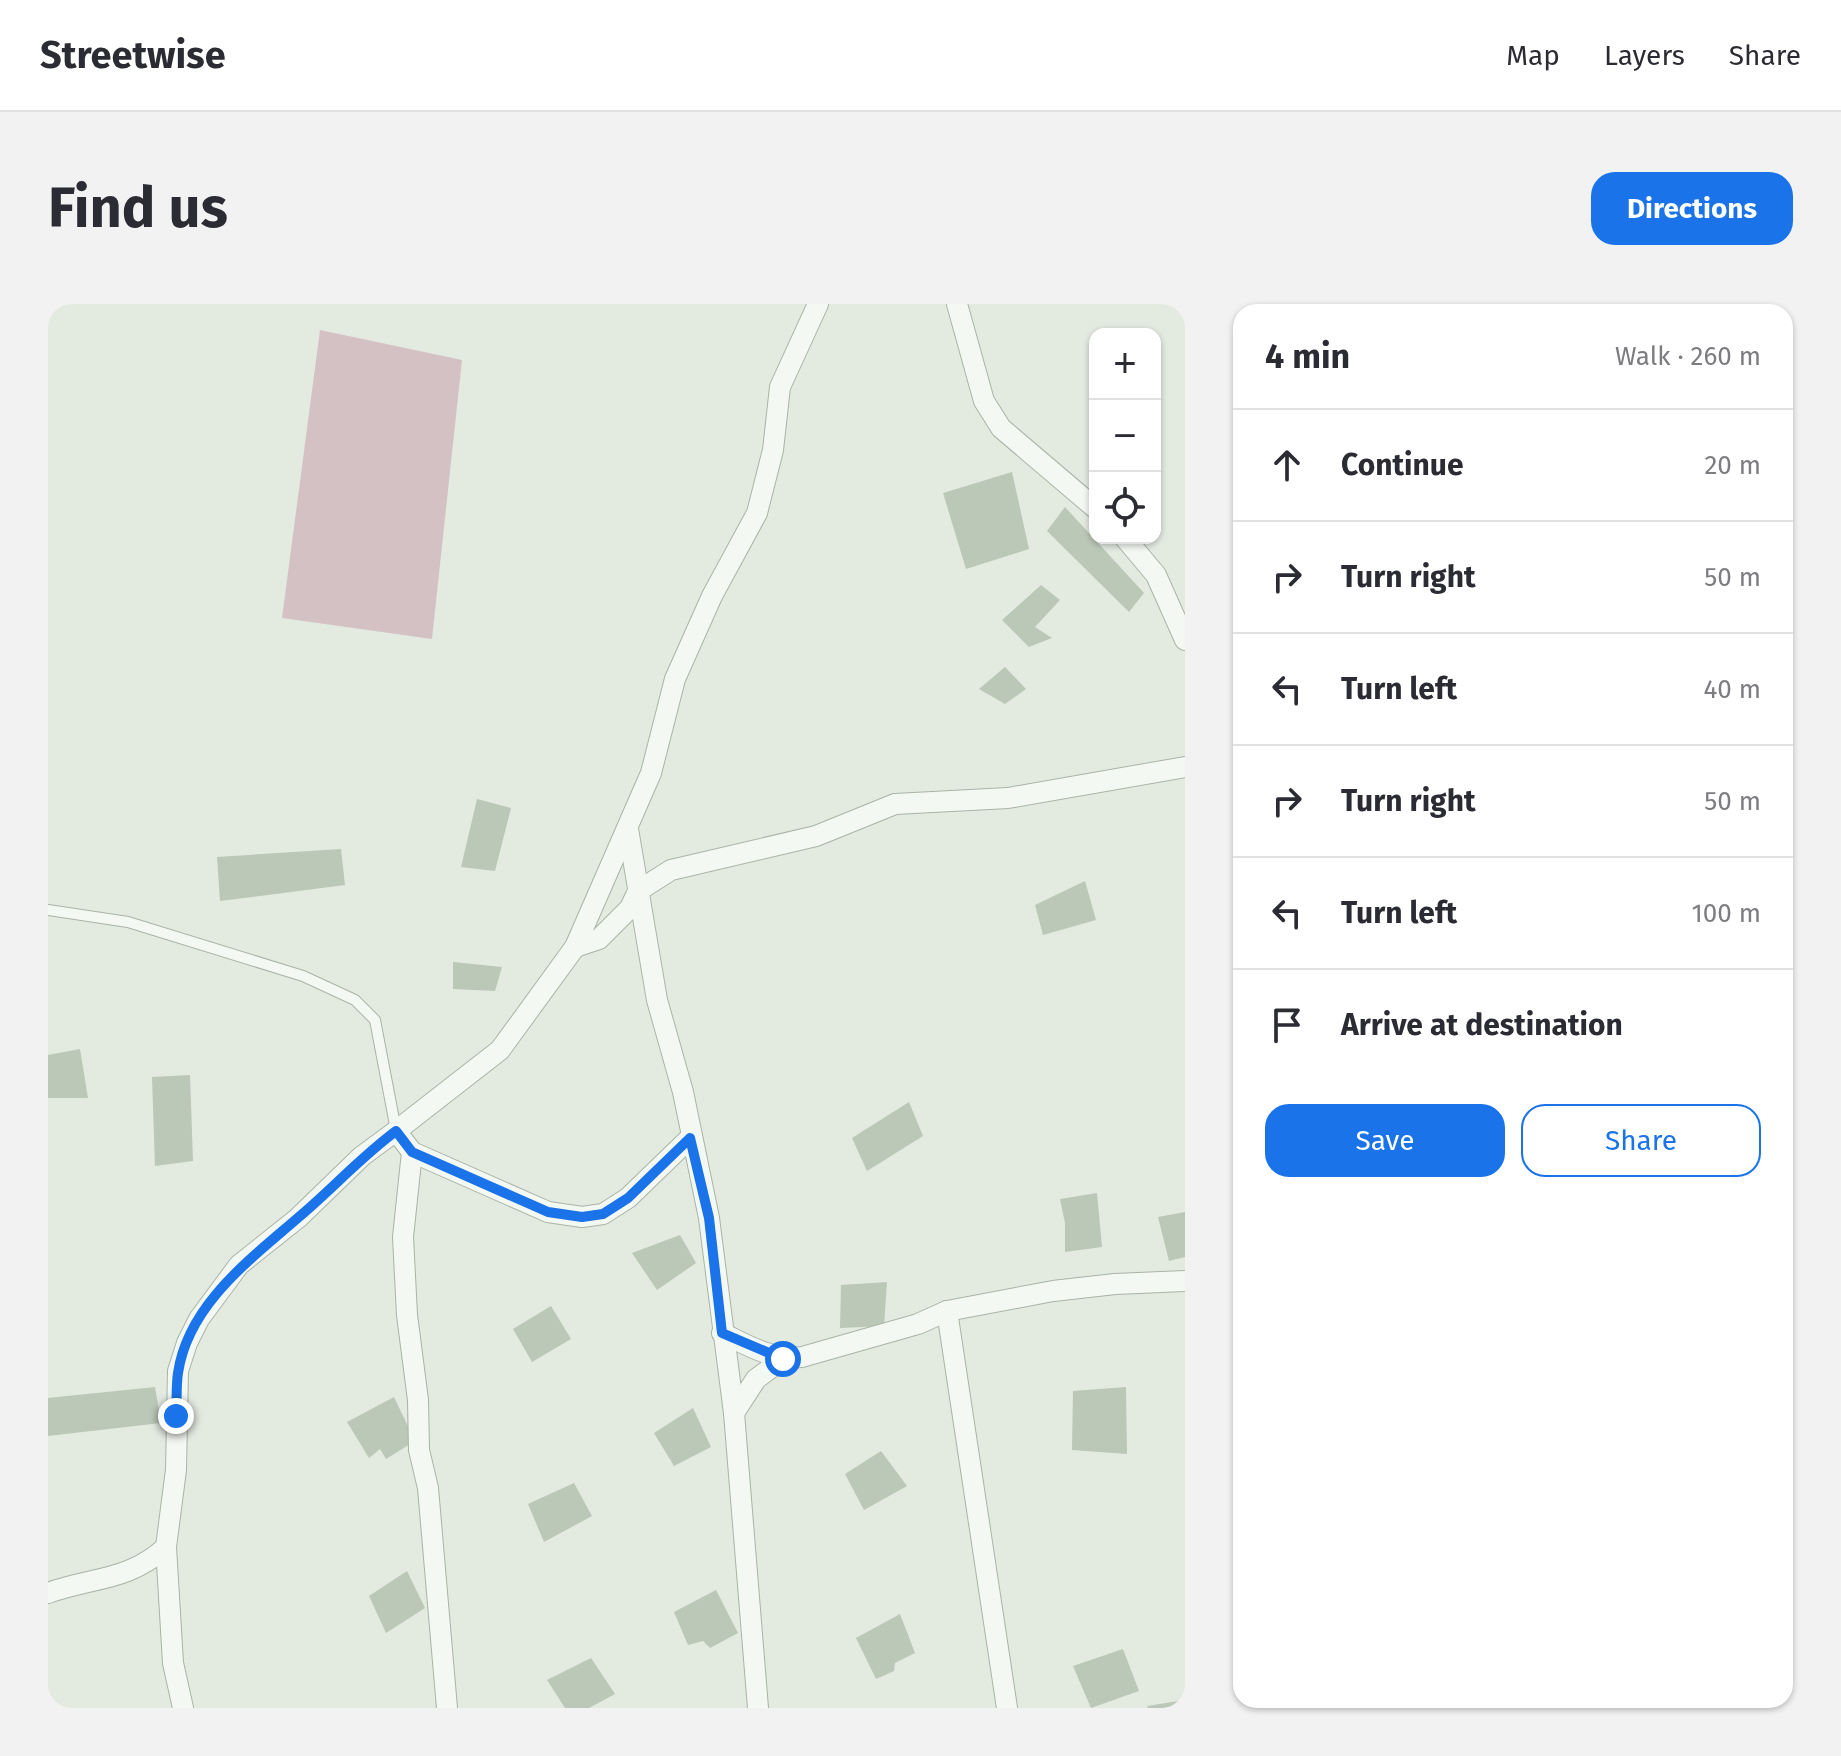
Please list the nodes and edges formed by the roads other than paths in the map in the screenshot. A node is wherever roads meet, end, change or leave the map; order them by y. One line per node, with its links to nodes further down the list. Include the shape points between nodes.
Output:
1 (818, 304): 7 (street, via 780,387 773,450 757,513 675,679 651,773)
2 (957, 304): 3 (street, via 984,401 1001,428)
3 (1089, 503)
4 (1130, 544): 5 (street, via 1156,575)
5 (1185, 640)
6 (1185, 767): 8 (street, via 1008,798 895,804 816,836 671,870)
7 (628, 829): 8 (street); 10 (street)
8 (638, 891): 10 (street, via 630,908 599,939); 12 (street)
9 (48, 910): 11 (lane, via 128,922 303,976 355,1000 375,1020)
10 (575, 947): 11 (street, via 500,1050)
11 (396, 1131): 13 (street); 19 (street, via 239,1265 199,1319 178,1371 176,1470)
12 (690, 1138): 13 (street, via 628,1198 603,1214 582,1217 548,1212); 16 (street, via 709,1218)
13 (412, 1152): 22 (street, via 403,1237 407,1315)
14 (1185, 1281): 15 (street, via 1084,1287)
15 (947, 1311): 17 (street, via 822,1354); 24 (street)
16 (722, 1333): 17 (street); 18 (street)
17 (783, 1359): 18 (street, via 756,1379)
18 (734, 1413): 23 (street)
19 (166, 1547): 20 (street, via 147,1565 122,1575); 21 (street, via 173,1663)
20 (48, 1593)
21 (183, 1708)
22 (447, 1708)
23 (758, 1708)
24 (1007, 1708)

